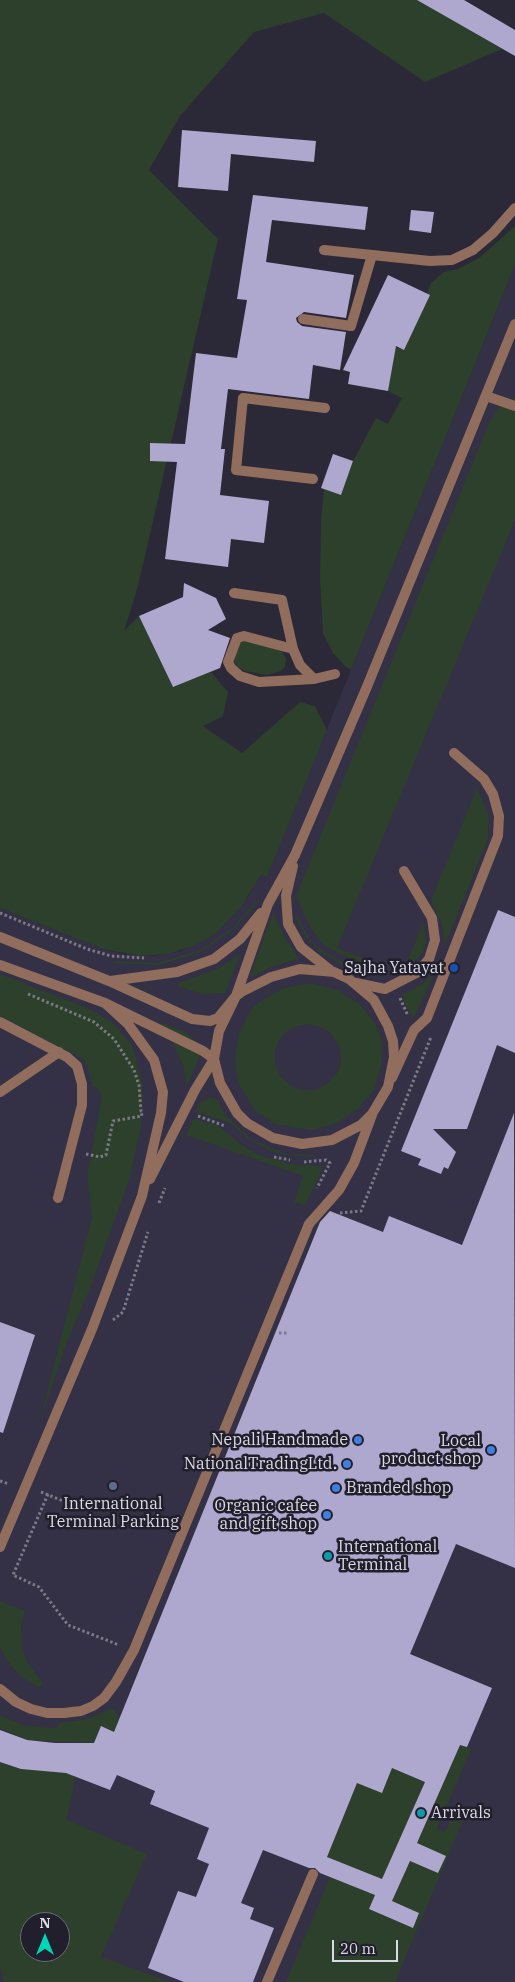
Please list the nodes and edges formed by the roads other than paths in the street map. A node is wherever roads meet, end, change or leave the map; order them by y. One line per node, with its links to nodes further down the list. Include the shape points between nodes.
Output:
1 (515, 208): 3 (street, via 480,244 452,260)
2 (324, 250): 3 (street)
3 (372, 255): 4 (street, via 351,326)
4 (303, 319)
5 (515, 324): 6 (street)
6 (486, 396): 7 (street); 15 (street)
7 (515, 406)
8 (325, 408): 9 (street, via 242,398 236,470)
9 (313, 479)
10 (234, 593): 11 (street, via 282,600)
11 (293, 649): 13 (street, via 300,664); 13 (street, via 244,636 237,638 228,662 240,676 259,682)
12 (334, 674): 13 (street)
13 (314, 679)
14 (454, 753): 28 (street, via 484,779 494,794 499,816 498,836 427,1018 414,1030)
15 (295, 855): 17 (street); 20 (street, via 286,896 288,924 301,947)
16 (404, 871): 22 (street, via 432,918 435,940 429,959 418,972 385,989)
17 (268, 904): 21 (street, via 240,939 214,959 177,972); 23 (street)
18 (0, 937): 21 (street)
19 (0, 965): 24 (street)
20 (334, 972): 22 (street); 23 (street, via 300,969 271,977)
21 (109, 981): 23 (street, via 192,1019 210,1021 218,1018)
22 (356, 983): 28 (street, via 374,1000 388,1026 394,1057)
23 (236, 996): 27 (street, via 222,1024)
24 (105, 1004): 27 (street); 31 (street, via 138,1034 160,1076 163,1092 161,1113)
25 (0, 1022): 26 (street)
26 (59, 1052): 29 (street); 32 (street, via 77,1066 82,1084 82,1105)
27 (214, 1059): 30 (street, via 220,1083 237,1113 260,1132 279,1140 302,1144 332,1140 360,1125); 31 (street, via 191,1097)
28 (388, 1087): 30 (street)
29 (0, 1092)
30 (374, 1110): 34 (street, via 354,1163 339,1190 309,1224 134,1650 116,1682 93,1706 64,1713 31,1709)
31 (142, 1196): 33 (street, via 92,1329)
32 (58, 1198)
33 (0, 1548)
34 (0, 1689)
35 (313, 1874): 36 (street)
36 (267, 1982)

